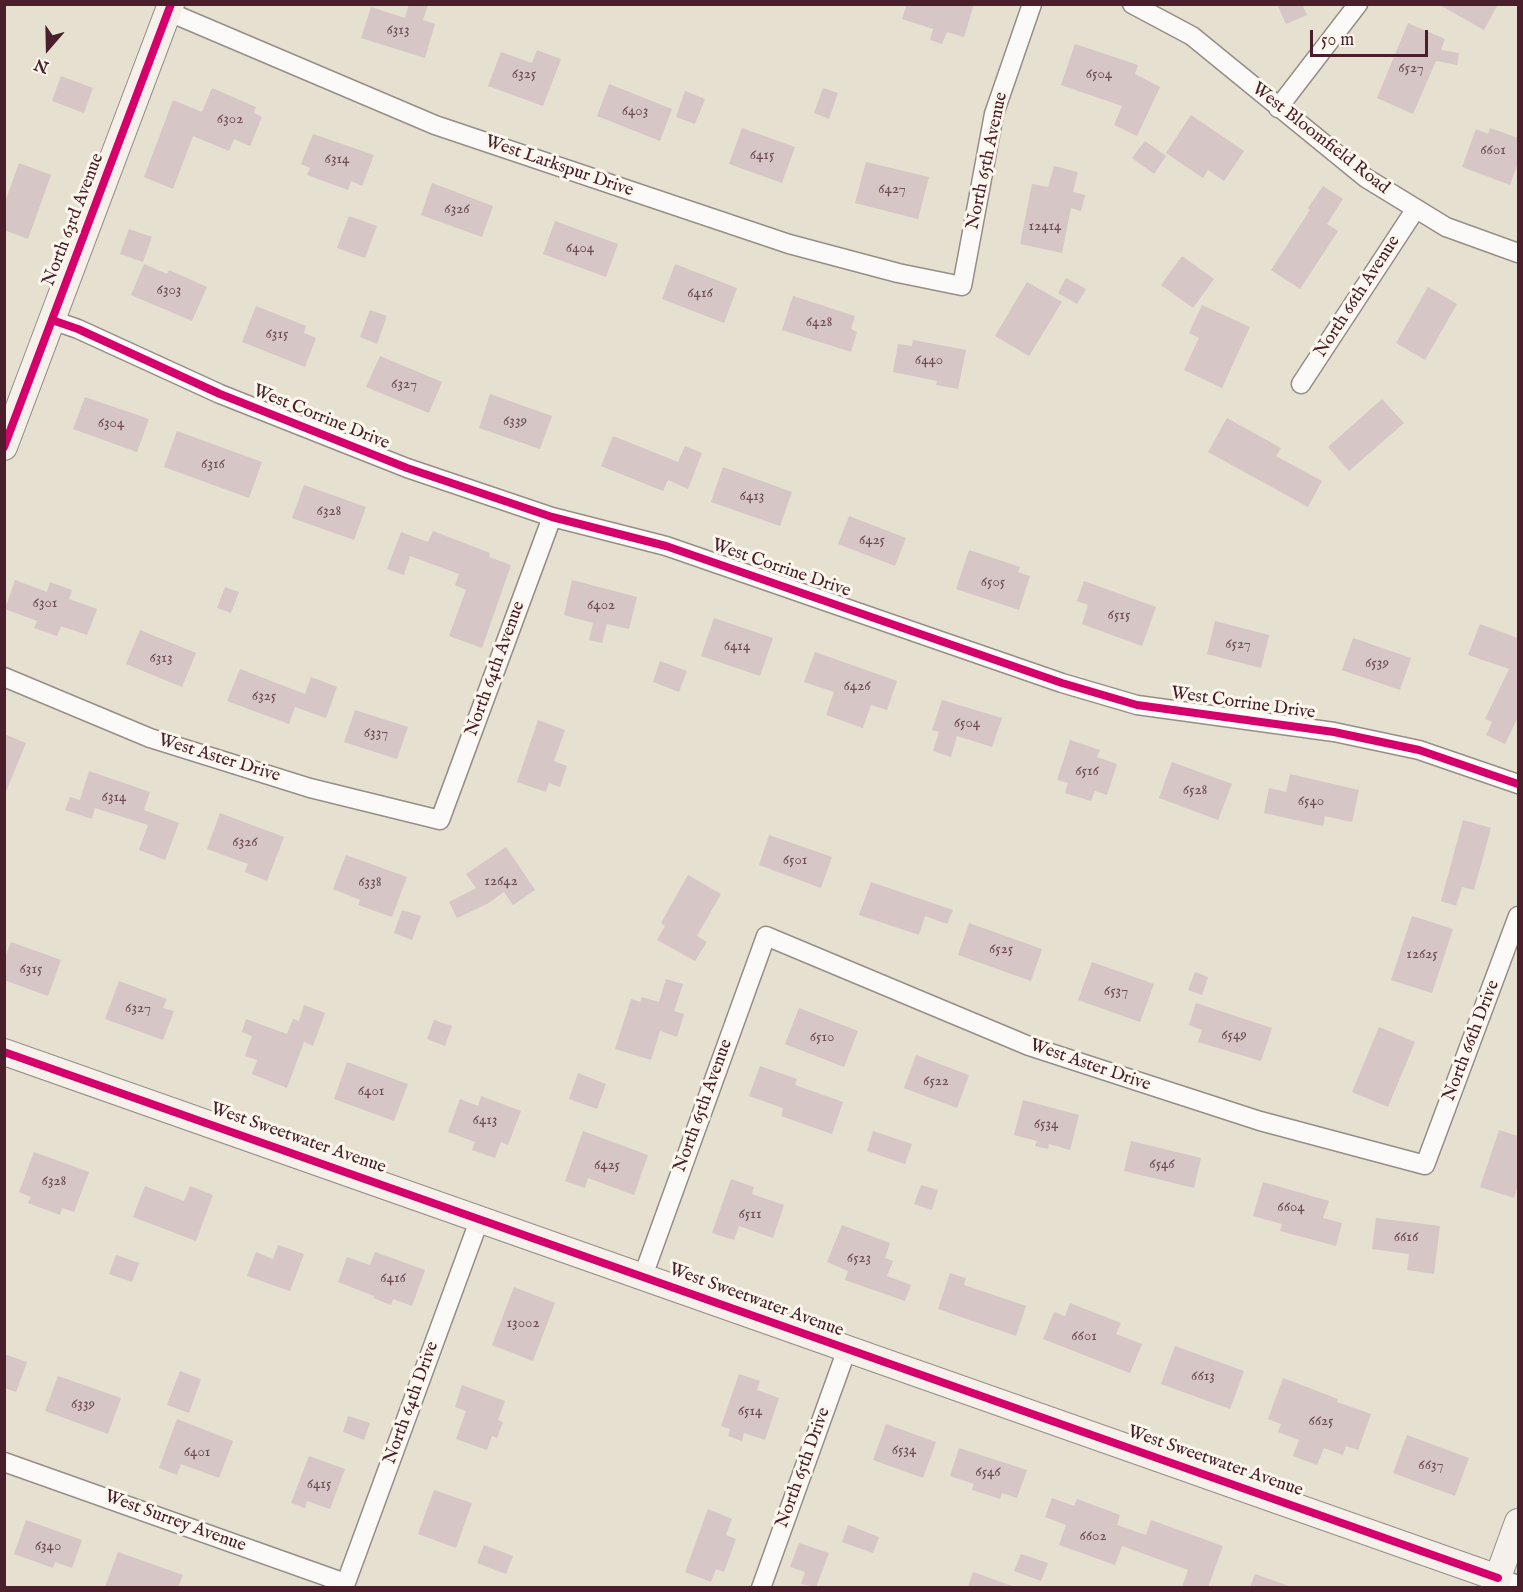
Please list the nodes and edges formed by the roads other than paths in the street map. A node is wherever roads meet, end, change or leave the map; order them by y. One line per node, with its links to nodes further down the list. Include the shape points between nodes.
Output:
1 (1032, 4): 8 (street, North 65th Avenue, via 994,114)
2 (1132, 4): 5 (street, West Bloomfield Road, via 1191,36)
3 (1358, 4): 5 (street)
4 (170, 8): 8 (street, West Larkspur Drive, via 435,125 789,244); 9 (street, North 63rd Avenue)
5 (1278, 108): 6 (street, West Bloomfield Road, via 1366,178)
6 (1415, 210): 7 (street, West Bloomfield Road, via 1446,227); 10 (street, North 66th Avenue)
7 (1518, 253)
8 (962, 286)
9 (52, 320): 11 (street, North 63rd Avenue); 12 (street, West Corrine Drive, via 220,394 407,468)
10 (1301, 384)
11 (4, 447)
12 (552, 517): 14 (street, West Corrine Drive, via 666,546 1062,683 1137,705 1334,732 1419,750); 15 (street, North 64th Avenue)
13 (4, 677): 15 (street, West Aster Drive, via 150,738 310,788)
14 (1518, 784)
15 (440, 820)
16 (1518, 916): 19 (street, North 66th Drive)
17 (766, 936): 19 (street, West Aster Drive, via 1029,1046 1260,1121); 21 (street, North 65th Avenue)
18 (4, 1052): 20 (street, West Sweetwater Avenue)
19 (1425, 1165)
20 (480, 1218): 21 (street, West Sweetwater Avenue); 26 (street, North 64th Drive)
21 (643, 1276): 22 (street, West Sweetwater Avenue)
22 (847, 1349): 25 (street, West Sweetwater Avenue); 27 (street, North 65th Drive)
23 (4, 1462): 26 (street, West Surrey Avenue)
24 (1518, 1522): 25 (street)
25 (1504, 1583)
26 (344, 1585)
27 (760, 1587)

